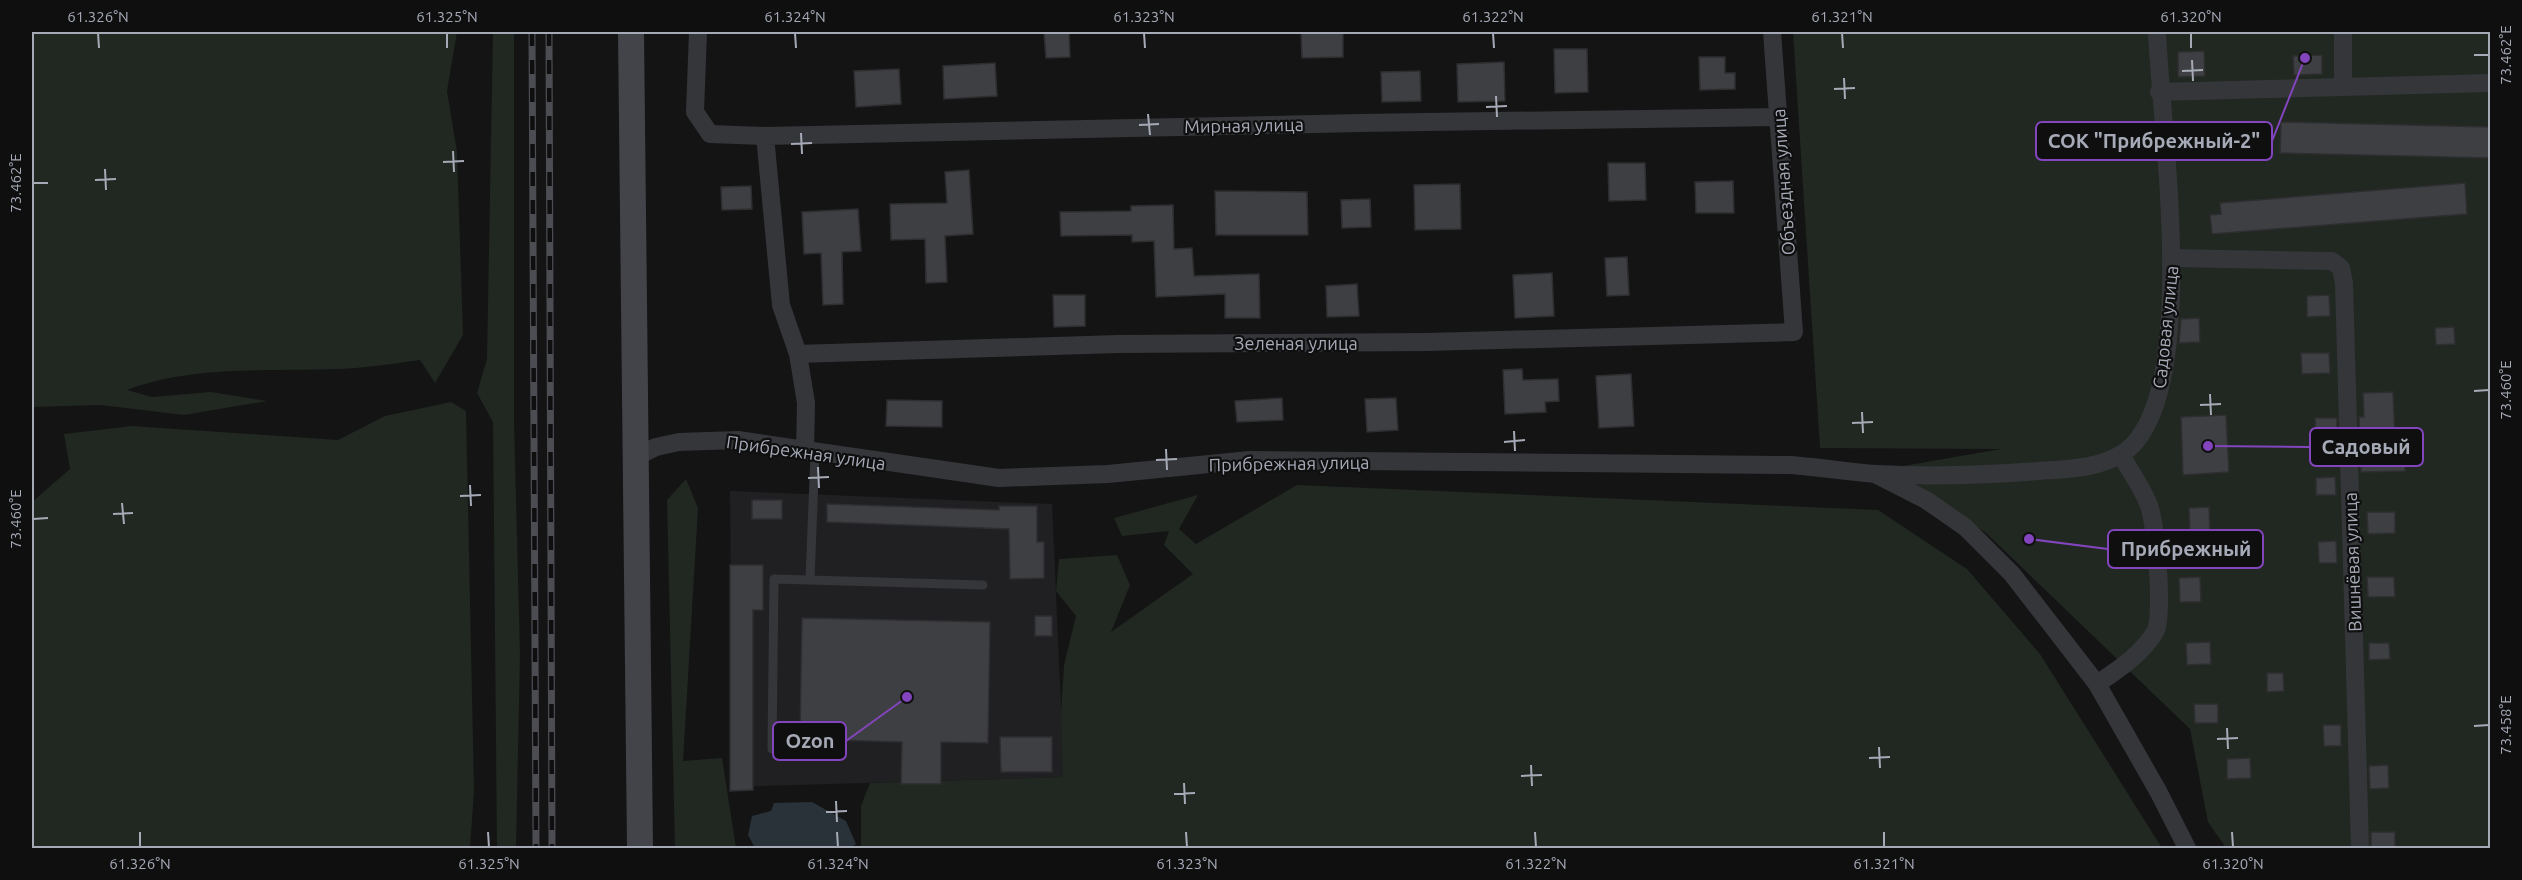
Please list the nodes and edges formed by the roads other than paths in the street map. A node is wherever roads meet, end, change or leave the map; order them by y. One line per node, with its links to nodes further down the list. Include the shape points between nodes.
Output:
1 (632, 32): 16 (street)
2 (698, 32): 10 (street, Мирная улица, via 695,112 710,134)
3 (1772, 32): 9 (street, Объездная улица)
4 (2157, 32): 8 (street, Садовая улица)
5 (2343, 32): 7 (street)
6 (2490, 83): 7 (street)
7 (2343, 87): 8 (street)
8 (2159, 92): 11 (street, Садовая улица, via 2171,202)
9 (1779, 117): 10 (street, Мирная улица); 12 (street, Объездная улица)
10 (765, 136): 13 (street, via 781,305)
11 (2172, 258): 15 (street, Садовая улица, via 2164,375 2156,404 2134,445); 24 (street, Вишнёвая улица, via 2332,261 2341,268)
12 (1794, 332): 13 (street, Зеленая улица)
13 (798, 354): 14 (street)
14 (810, 453): 16 (street, Прибрежная улица, via 714,439 679,442); 17 (street, Прибрежная улица, via 999,478 1108,474 1250,460 1791,465); 18 (lane)
15 (2121, 455): 17 (street, via 2084,467 2001,474); 20 (street, via 2149,504 2160,604 2157,629 2138,655)
16 (637, 456): 22 (street)
17 (1875, 474): 20 (street, via 1926,500 1992,552)
18 (810, 579): 19 (lane); 21 (lane, via 774,579)
19 (983, 585)
20 (2097, 684): 23 (street)
21 (771, 749)
22 (640, 849)
23 (2187, 849)
24 (2360, 849)

